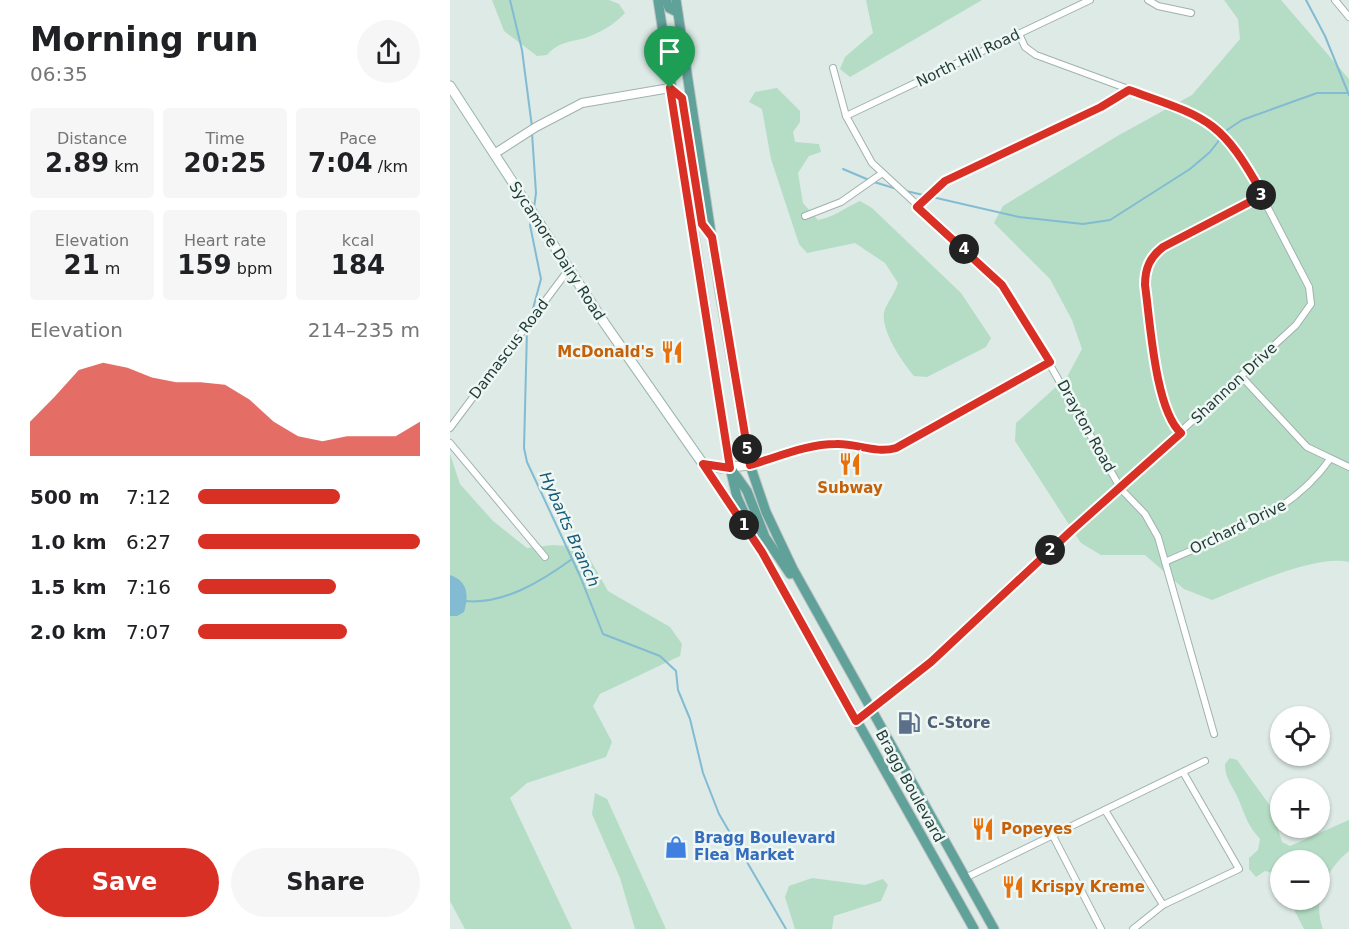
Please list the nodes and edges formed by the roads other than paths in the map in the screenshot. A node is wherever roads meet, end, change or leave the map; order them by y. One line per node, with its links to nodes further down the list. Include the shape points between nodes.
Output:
1 (658, 0): 13 (main road, Bragg Boulevard)
2 (666, 0): 7 (main road, via 669,9)
3 (676, 0): 7 (main road, Bragg Boulevard)
4 (1090, 0): 10 (street, North Hill Road)
5 (1148, 0): 8 (street)
6 (1335, 0): 9 (street)
7 (677, 12): 21 (main road, Bragg Boulevard)
8 (1191, 13)
9 (1349, 16)
10 (1019, 34): 14 (street, via 1032,53); 15 (street, North Hill Road)
11 (833, 68): 15 (street, Drayton Road)
12 (450, 86): 16 (main road, Sycamore Dairy Road)
13 (670, 88): 16 (street, via 578,105); 21 (main road, via 682,98 702,224); 32 (main road, Bragg Boulevard)
14 (1129, 90): 18 (street, via 1188,111 1218,129 1241,156); 19 (street, via 945,181)
15 (846, 116): 17 (street, Drayton Road)
16 (494, 154): 22 (main road, Sycamore Dairy Road)
17 (881, 174): 19 (street, Drayton Road); 20 (street, via 841,202)
18 (1263, 195): 24 (street, Shannon Drive, via 1309,287 1311,304 1296,326); 26 (street, via 1163,247 1147,267 1145,285 1162,401)
19 (917, 207): 23 (street, Drayton Road, via 1002,285)
20 (805, 216)
21 (712, 237): 30 (main road, Bragg Boulevard)
22 (569, 269): 25 (street, Damascus Road); 29 (main road, Sycamore Dairy Road)
23 (1050, 362): 30 (street, via 896,448 825,444); 33 (street, Drayton Road)
24 (1240, 376): 26 (street, Shannon Drive); 28 (street, via 1307,447)
25 (450, 428)
26 (1181, 433): 33 (street, Shannon Drive)
27 (450, 443): 35 (street)
28 (1330, 459): 31 (street); 36 (street, Orchard Drive, via 1310,486 1290,503)
29 (703, 464): 32 (main road); 34 (main road)
30 (750, 465): 32 (main road); 37 (main road, Bragg Boulevard, via 766,512)
31 (1349, 467)
32 (730, 468): 34 (main road, Bragg Boulevard, via 737,496); 37 (main road, via 747,491 765,537)
33 (1121, 489): 36 (street, Drayton Road, via 1150,521); 38 (street, Shannon Drive)
34 (762, 552): 39 (main road, Bragg Boulevard)
35 (545, 557)
36 (1165, 562): 40 (street, Drayton Road)
37 (812, 605): 38 (main road, Bragg Boulevard)
38 (872, 711): 39 (street, Shannon Drive); 45 (main road, Bragg Boulevard)
39 (856, 721): 47 (main road, Bragg Boulevard)
40 (1214, 734)
41 (1205, 761): 42 (street)
42 (1183, 772): 43 (street); 46 (street, via 1239,869)
43 (1105, 810): 44 (street); 46 (street)
44 (1053, 836): 45 (street); 49 (street)
45 (964, 878): 48 (main road, Bragg Boulevard)
46 (1163, 905): 50 (street)
47 (974, 929)
48 (994, 929)
49 (1101, 929)
50 (1133, 929)

